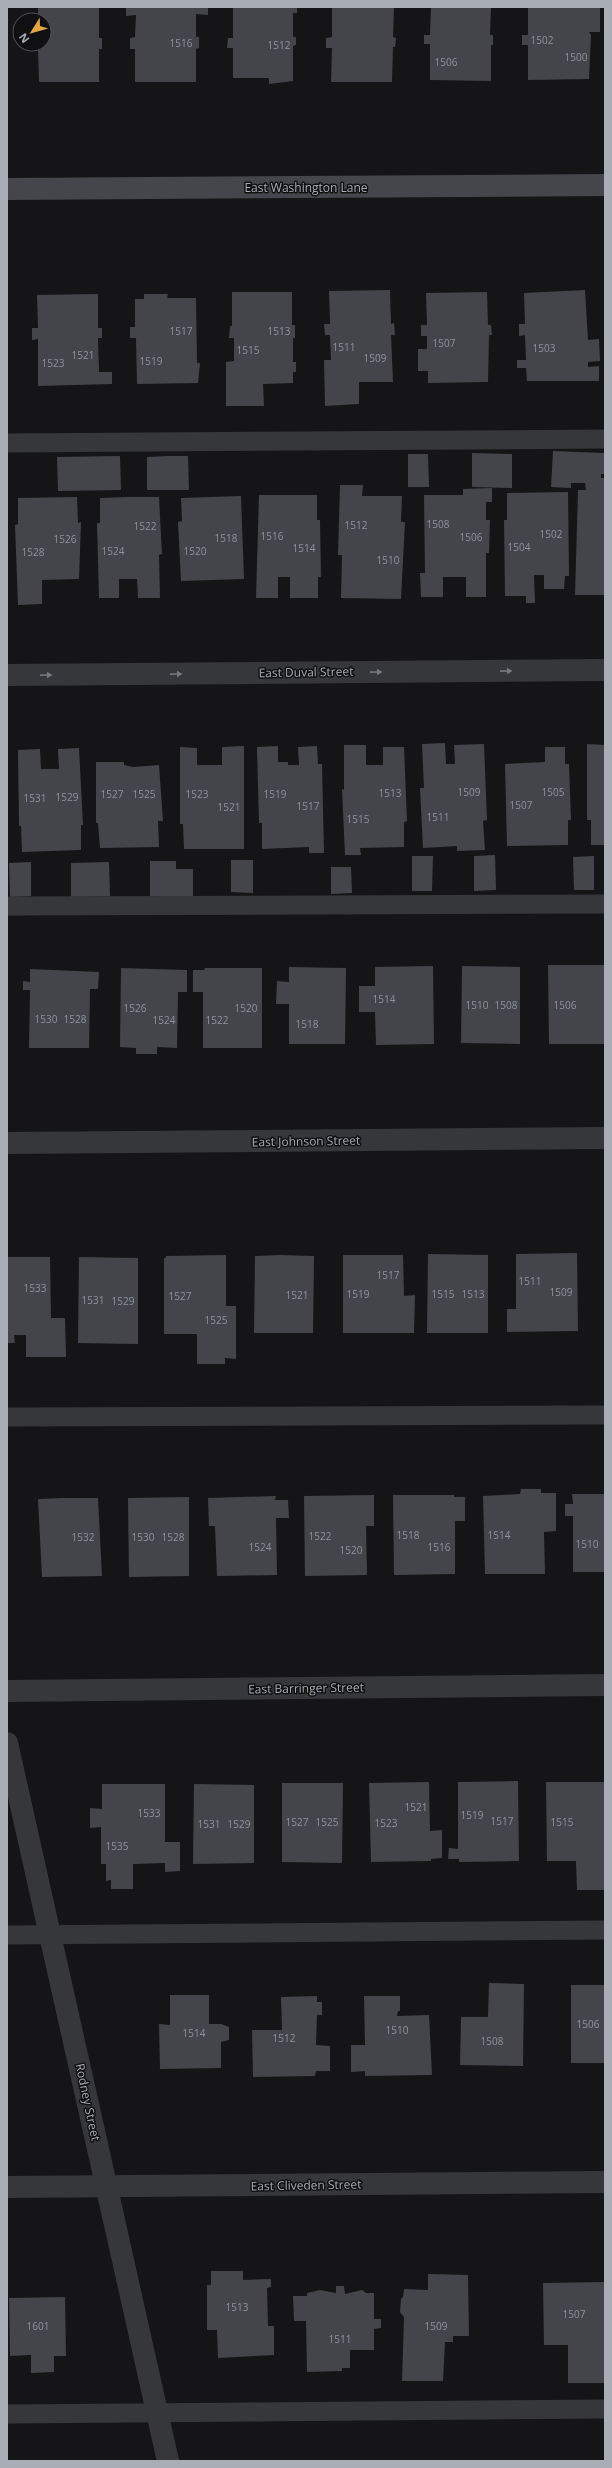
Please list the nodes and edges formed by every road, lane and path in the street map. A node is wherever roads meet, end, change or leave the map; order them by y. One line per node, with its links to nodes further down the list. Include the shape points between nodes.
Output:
1 (605, 185): 2 (main road, East Washington Lane)
2 (7, 189)
3 (605, 439): 4 (lane)
4 (7, 443)
5 (605, 670): 6 (street, East Duval Street, one-way to 5)
6 (7, 675)
7 (605, 904): 8 (lane)
8 (7, 906)
9 (605, 1138): 10 (street, East Johnson Street)
10 (7, 1144)
11 (605, 1415): 12 (lane)
12 (7, 1418)
13 (605, 1685): 14 (street, East Barringer Street)
14 (7, 1691)
15 (7, 1743): 18 (street, Rodney Street)
16 (605, 1930): 18 (lane)
17 (7, 1935): 18 (lane)
18 (51, 1935): 21 (street, Rodney Street)
19 (605, 2182): 21 (street, East Cliveden Street)
20 (7, 2187): 21 (street, East Cliveden Street)
21 (106, 2187): 23 (street, Rodney Street)
22 (605, 2409): 23 (lane)
23 (157, 2413): 24 (lane); 25 (street, Rodney Street)
24 (7, 2414)
25 (168, 2461)

